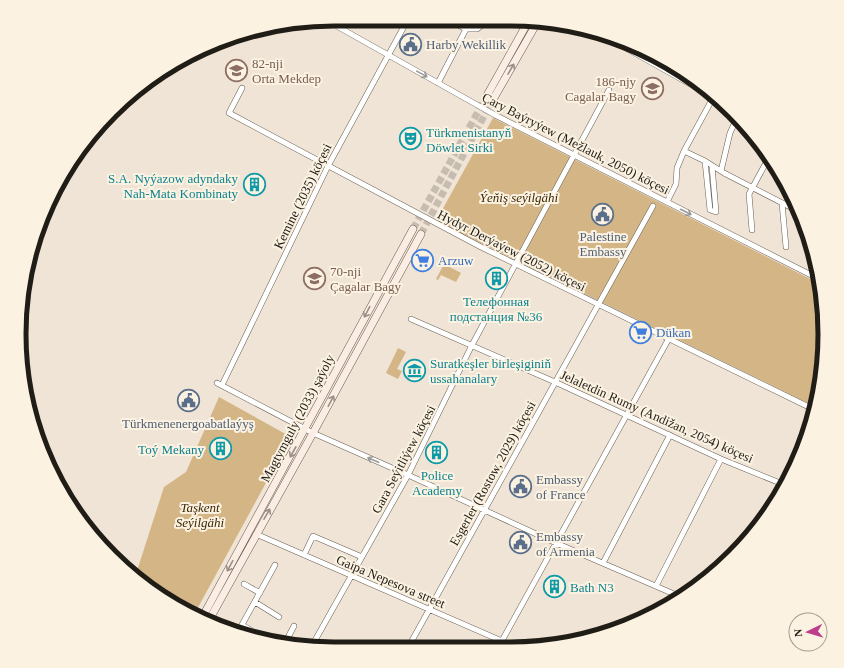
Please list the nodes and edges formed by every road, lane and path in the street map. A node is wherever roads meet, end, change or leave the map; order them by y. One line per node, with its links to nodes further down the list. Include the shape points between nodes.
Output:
1 (337, 26): 8 (street, Çary Baýryýew (Mežlauk, 2050) köçesi)
2 (404, 26): 8 (street, Kemine (2035) köçesi)
3 (460, 26): 7 (street)
4 (481, 26): 7 (street, via 477,29)
5 (526, 27): 6 (main road, one-way to 6, via 488,101)
6 (534, 27)
7 (466, 29): 9 (street)
8 (388, 55): 9 (street, Çary Baýryýew (Mežlauk, 2050) köçesi, one-way to 9); 18 (street, Kemine (2035) köçesi)
9 (438, 83): 15 (street, Çary Baýryýew (Mežlauk, 2050) köçesi)
10 (242, 88): 18 (street, Hydyr Derýaýew (2052) köçesi, via 229,113)
11 (609, 90): 15 (street, Gara Seýitliýew köçesi)
12 (711, 101): 14 (street)
13 (735, 123): 20 (street)
14 (684, 151): 16 (street); 22 (street, via 677,168 676,184)
15 (574, 155): 22 (street, Çary Baýryýew (Mežlauk, 2050) köçesi); 30 (street, Gara Seýitliýew köçesi)
16 (705, 161): 19 (street); 19 (street, via 710,210 716,212)
17 (766, 163): 21 (street)
18 (328, 166): 30 (street, Hydyr Derýaýew (2052) köçesi); 39 (street, Kemine (2035) köçesi, via 220,384)
19 (712, 166): 20 (street)
20 (721, 172): 21 (street)
21 (752, 187): 23 (street); 27 (street, via 749,194)
22 (667, 202): 31 (street, Çary Baýryýew (Mežlauk, 2050) köçesi, one-way to 31)
23 (782, 203): 25 (street); 29 (street)
24 (653, 206): 32 (street, Esgerler (Rostow, 2029) köçesi)
25 (791, 207)
26 (413, 229): 39 (main road, Magtymguly (2033) şaýoly, one-way to 39)
27 (752, 230)
28 (421, 234): 40 (main road, Magtymguly (2033) şaýoly, one-way to 28)
29 (786, 247)
30 (516, 264): 32 (street, Hydyr Derýaýew (2052) köçesi); 35 (street, Gara Seýitliýew köçesi)
31 (812, 276)
32 (598, 305): 34 (street, Hydyr Derýaýew (2052) köçesi); 36 (street, Esgerler (Rostow, 2029) köçesi)
33 (411, 320): 35 (street, Jelaletdin Rumy (Andižan, 2054) köçesi)
34 (668, 340): 37 (street, Hydyr Derýaýew (2052) köçesi); 38 (street)
35 (472, 345): 36 (street, Jelaletdin Rumy (Andižan, 2054) köçesi); 43 (street, Gara Seýitliýew köçesi)
36 (556, 382): 38 (street, Jelaletdin Rumy (Andižan, 2054) köçesi); 45 (street, Esgerler (Rostow, 2029) köçesi)
37 (809, 407)
38 (626, 415): 41 (street, Jelaletdin Rumy (Andižan, 2054) köçesi); 47 (street)
39 (305, 430): 40 (street); 59 (main road, Magtymguly (2033) şaýoly, one-way to 59)
40 (313, 434): 43 (street, one-way to 40); 46 (main road, Magtymguly (2033) şaýoly, one-way to 40)
41 (670, 435): 42 (street, Jelaletdin Rumy (Andižan, 2054) köçesi); 50 (street)
42 (721, 459): 44 (street, Jelaletdin Rumy (Andižan, 2054) köçesi); 54 (street)
43 (408, 475): 45 (street); 49 (street, Gara Seýitliýew köçesi)
44 (780, 483)
45 (485, 511): 47 (street); 58 (street, Esgerler (Rostow, 2029) köçesi)
46 (256, 534): 48 (street, Gaipa Nepesova street); 60 (main road, Magtymguly (2033) şaýoly)
47 (556, 543): 50 (street); 68 (street)
48 (304, 554): 49 (street, via 314,536); 52 (street, Gaipa Nepesova street)
49 (362, 557): 52 (street, Gara Seýitliýew köçesi)
50 (603, 563): 54 (street)
51 (275, 565): 55 (street)
52 (352, 576): 58 (street, Gaipa Nepesova street); 67 (street, Gara Seýitliýew köçesi)
53 (244, 584): 55 (street)
54 (656, 586): 56 (street)
55 (260, 593): 57 (street)
56 (675, 594)
57 (255, 602): 61 (street); 62 (street)
58 (429, 609): 68 (street, Gaipa Nepesova street); 69 (street, Esgerler (Rostow, 2029) köçesi)
59 (205, 613)
60 (211, 616)
61 (279, 616)
62 (242, 625): 64 (street); 65 (street)
63 (294, 626): 66 (street)
64 (240, 628)
65 (254, 632)
66 (288, 638)
67 (315, 641)
68 (502, 641)
69 (411, 642)

